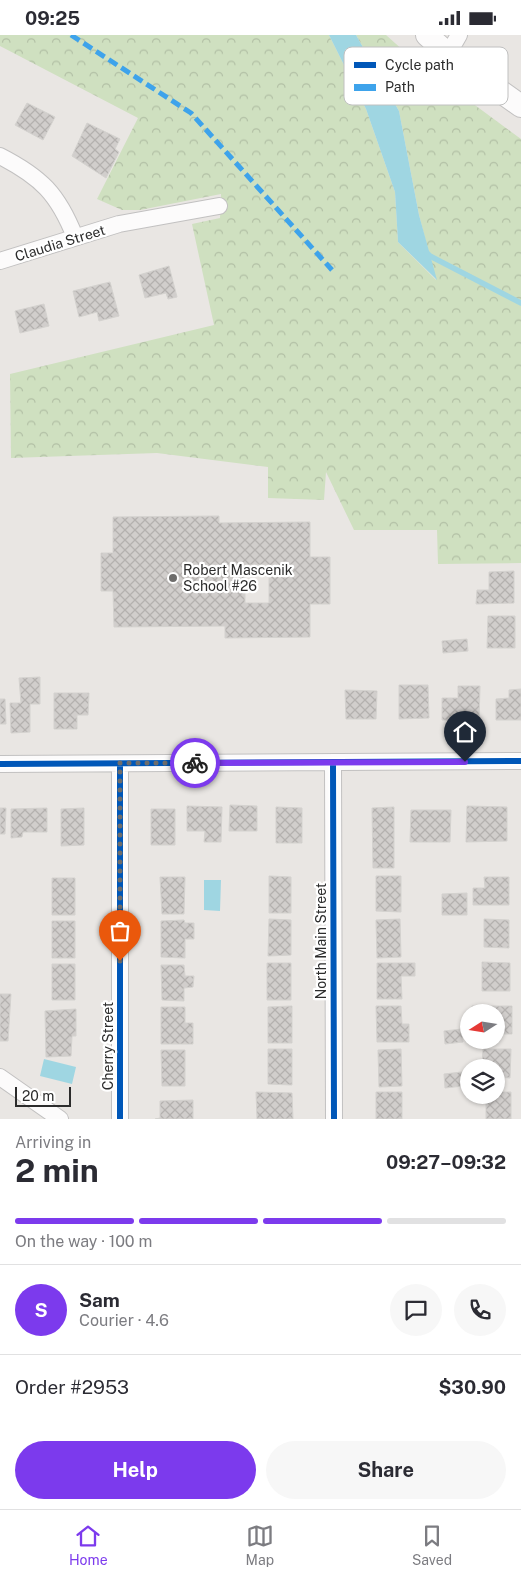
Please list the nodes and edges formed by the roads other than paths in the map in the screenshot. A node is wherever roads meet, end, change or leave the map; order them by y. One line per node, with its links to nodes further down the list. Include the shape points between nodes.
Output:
1 (427, 35): 2 (street)
2 (453, 44)
3 (508, 94): 4 (street)
4 (521, 106)
5 (0, 156): 7 (street, via 26,169 45,185 66,215)
6 (219, 206): 7 (street, Claudia Street, via 119,224)
7 (75, 237): 8 (street, Claudia Street)
8 (0, 261)
9 (521, 761): 10 (street)
10 (333, 762): 11 (street); 16 (street, North Main Street)
11 (120, 763): 12 (street); 15 (street, Cherry Street)
12 (0, 765)
13 (0, 1077): 14 (street)
14 (60, 1119)
15 (120, 1119)
16 (334, 1119)

